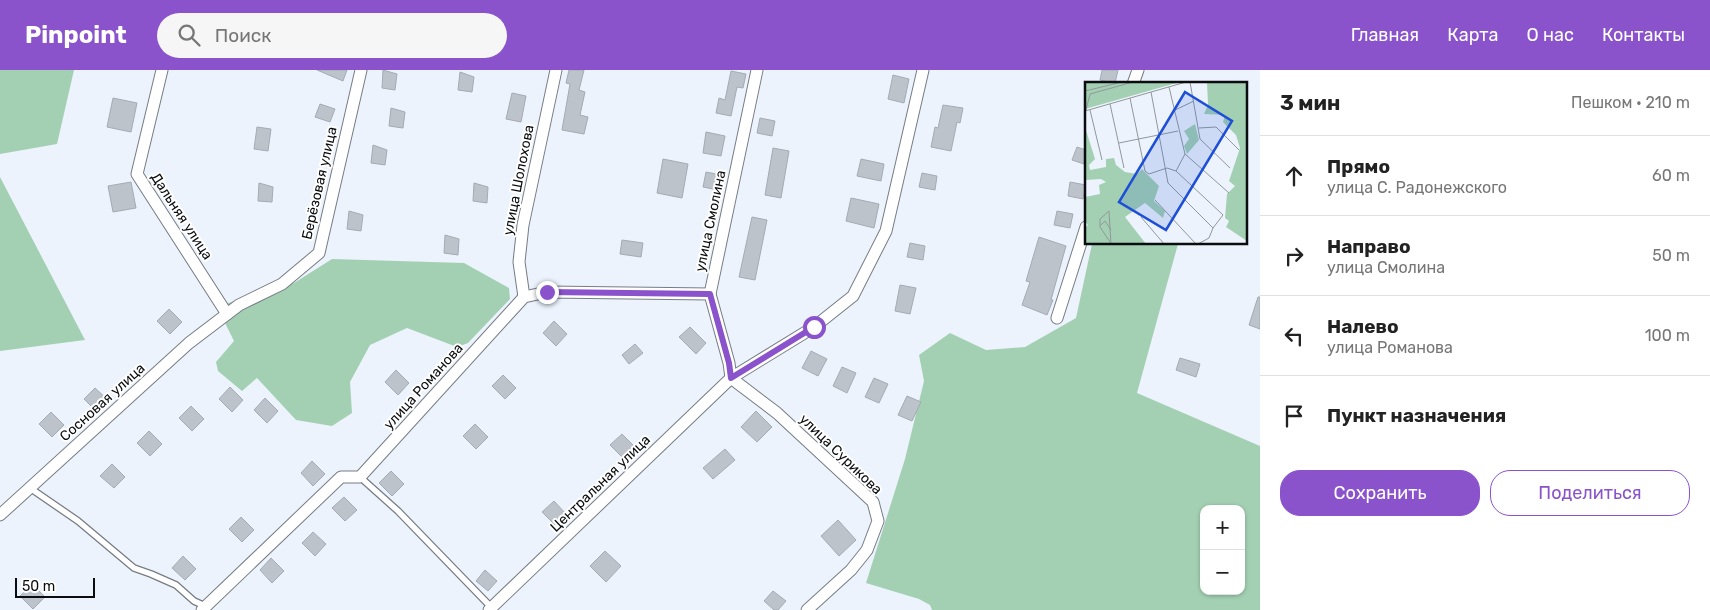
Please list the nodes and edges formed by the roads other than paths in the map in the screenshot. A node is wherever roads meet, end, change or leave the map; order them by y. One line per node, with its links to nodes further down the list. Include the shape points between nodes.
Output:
1 (162, 70): 11 (street, Дальняя улица, via 136,174)
2 (360, 70): 11 (street, Берёзовая улица, via 319,253 282,284 239,304)
3 (556, 70): 10 (street, улица Шолохова, via 523,225 519,262)
4 (757, 70): 9 (street, улица Смолина)
5 (923, 70): 13 (street, Центральная улица, via 886,230 853,296 814,327)
6 (1138, 70): 7 (street)
7 (1134, 82)
8 (1085, 230): 12 (street)
9 (710, 294): 10 (street, via 547,292); 13 (street, улица Смолина)
10 (524, 297): 14 (street, улица Романова)
11 (227, 314): 15 (street, Сосновая улица, via 189,343)
12 (1058, 318)
13 (731, 378): 18 (street, Центральная улица); 19 (street, улица Сурикова, via 777,413 873,502 878,521 867,550 851,570)
14 (360, 477): 17 (street, via 341,477); 18 (lane, via 398,511)
15 (30, 488): 16 (street, Сосновая улица); 17 (lane, via 78,520 134,568 176,586)
16 (0, 515)
17 (204, 608)
18 (492, 609)
19 (807, 610)

